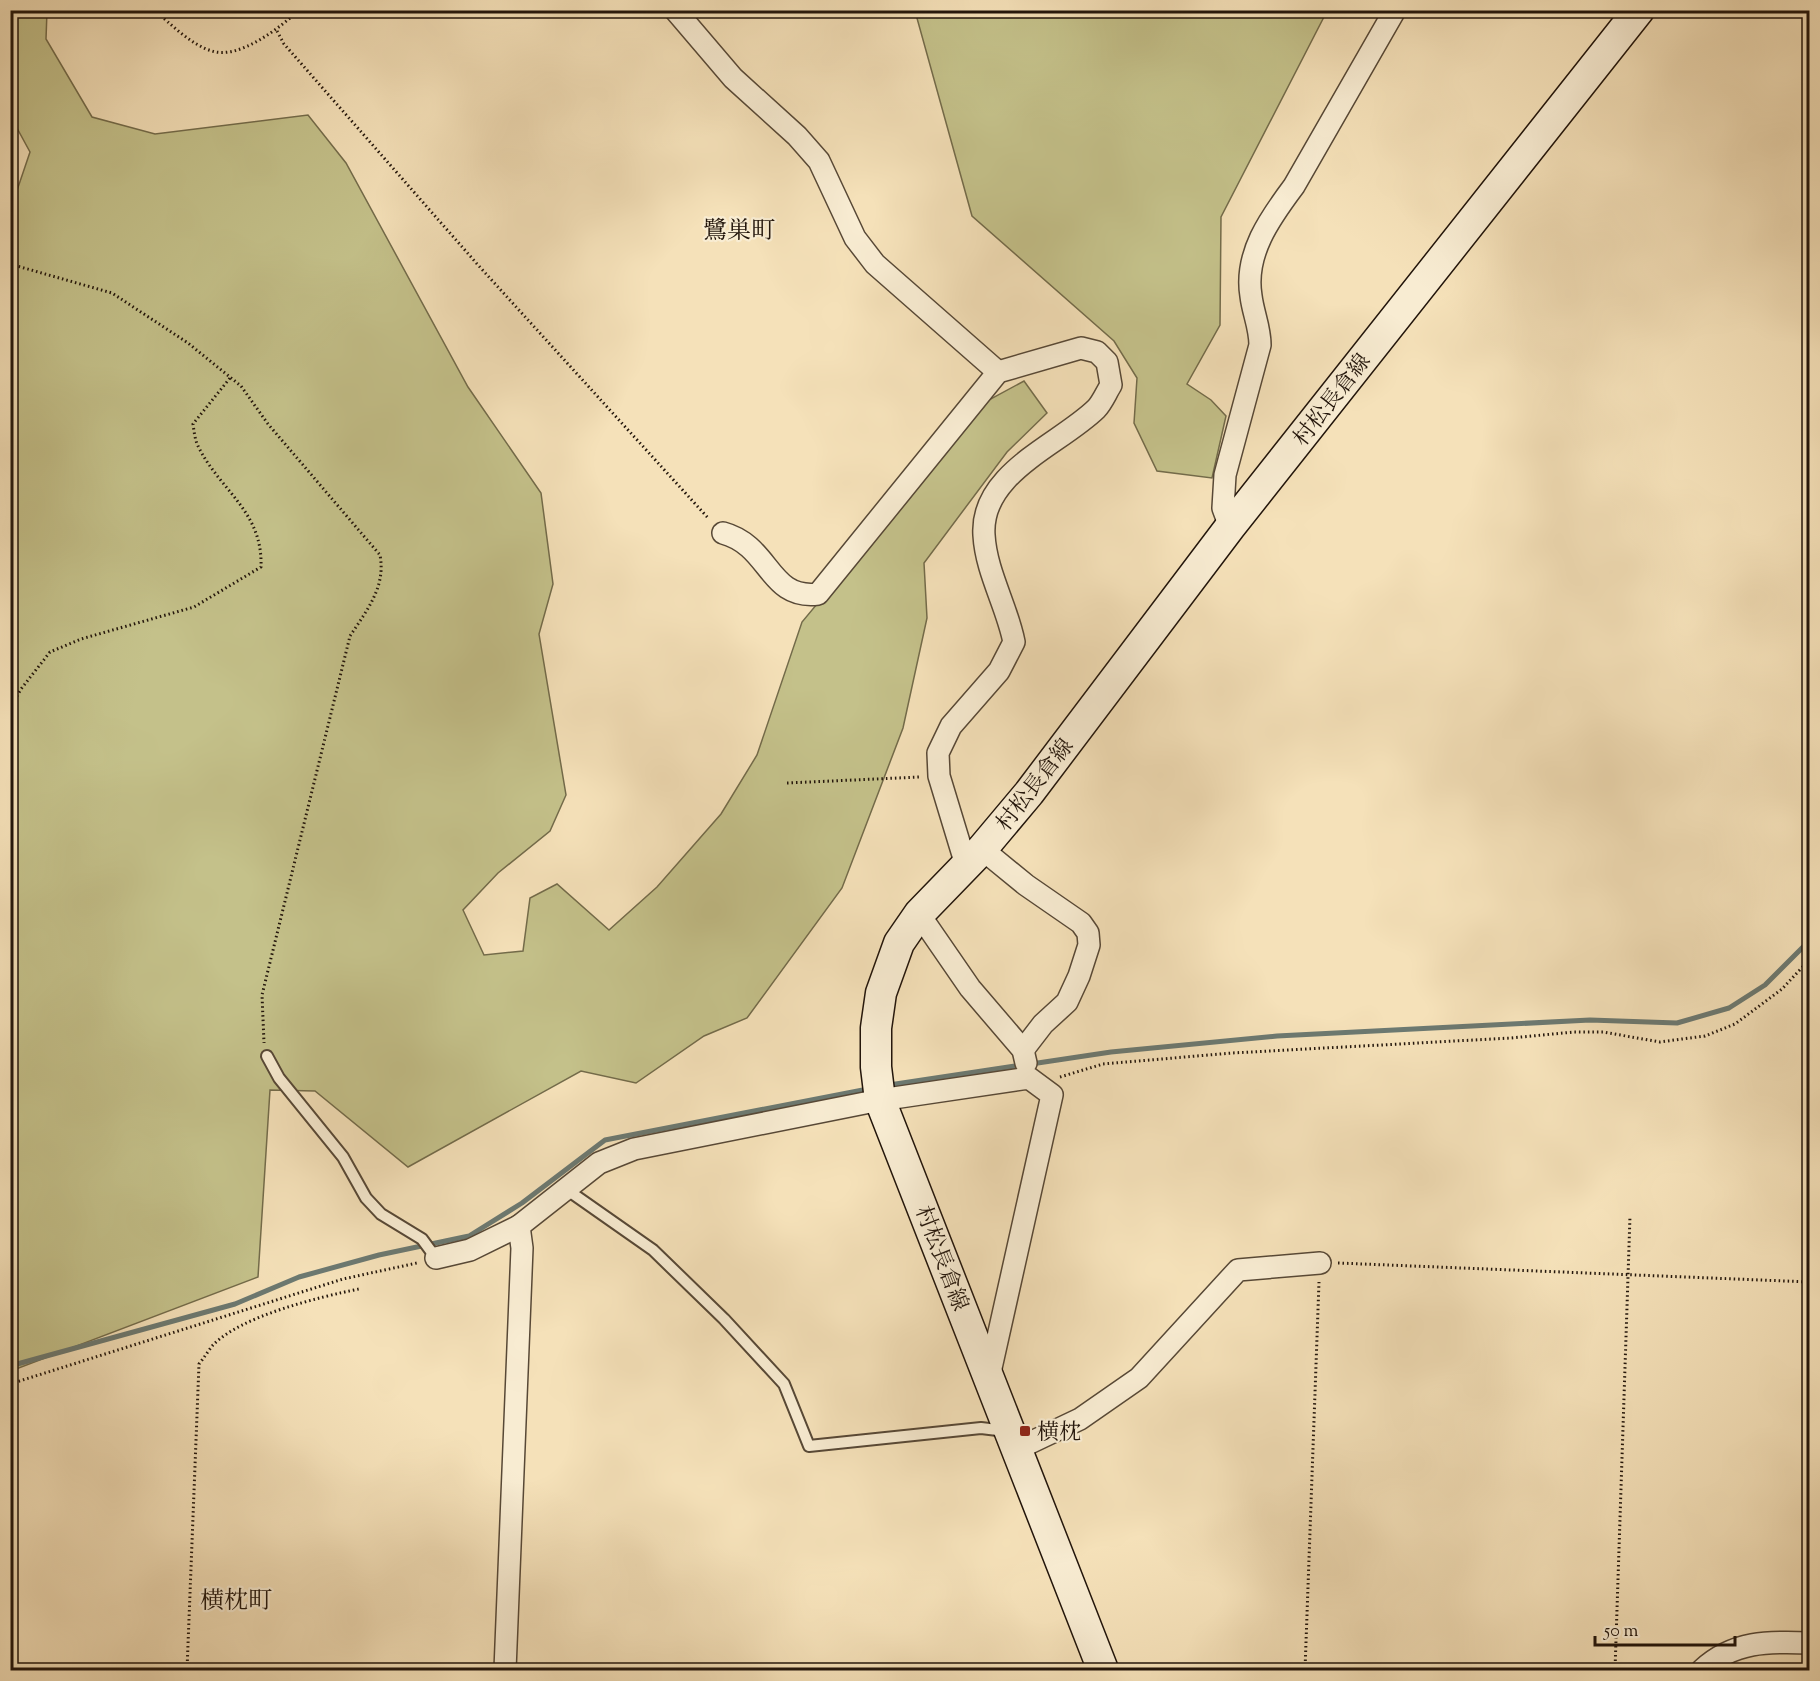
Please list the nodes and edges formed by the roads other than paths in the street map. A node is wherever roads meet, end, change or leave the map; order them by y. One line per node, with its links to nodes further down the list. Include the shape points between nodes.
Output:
1 (675, 10): 4 (street, via 734,78 819,161 855,238 875,264)
2 (1395, 10): 5 (street, via 1253,256 1250,293 1260,345 1225,475 1223,508)
3 (1639, 10): 5 (main road, 村松長倉線)
4 (998, 372): 6 (street, via 818,594 794,593 775,578 748,544); 7 (street, via 1081,348 1097,352 1107,362 1111,385 1098,407 1015,471 985,516 986,551 1014,642 999,671 944,738 938,753 939,776)
5 (1230, 527): 7 (main road, 村松長倉線, via 1029,793)
6 (723, 533)
7 (974, 857): 8 (main road, 村松長倉線); 9 (street, via 1026,885 1081,923 1088,933 1089,945 1066,1002)
8 (919, 914): 9 (street, via 970,988); 12 (main road, 村松長倉線, via 899,943 881,993 876,1028)
9 (1023, 1050): 11 (street)
10 (267, 1056): 15 (lane, via 279,1078 343,1156 366,1198 381,1214 422,1239)
11 (1029, 1078): 12 (street); 17 (street, via 1052,1095)
12 (880, 1100): 13 (street, via 634,1149 599,1163); 17 (main road, 村松長倉線)
13 (566, 1189): 14 (street); 18 (lane, via 653,1250 732,1327 784,1384 809,1446 981,1428)
14 (519, 1226): 15 (street, via 470,1250); 20 (street, via 522,1248)
15 (436, 1258)
16 (1320, 1263): 18 (street, via 1238,1270 1139,1378 1080,1419)
17 (989, 1377): 18 (main road, 村松長倉線)
18 (1013, 1440): 21 (main road, 村松長倉線)
19 (1809, 1643): 22 (street, via 1752,1644 1731,1651)
20 (505, 1671)
21 (1103, 1671)
22 (1702, 1671)

